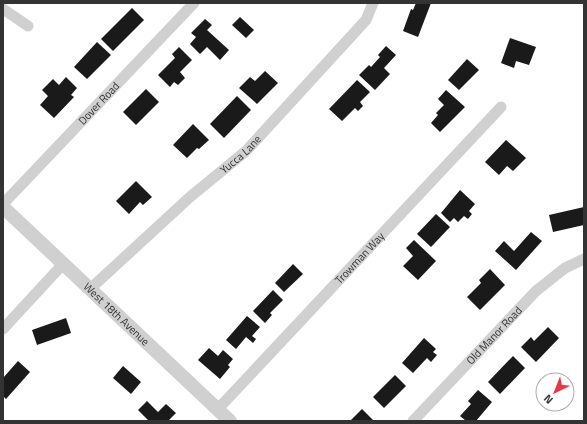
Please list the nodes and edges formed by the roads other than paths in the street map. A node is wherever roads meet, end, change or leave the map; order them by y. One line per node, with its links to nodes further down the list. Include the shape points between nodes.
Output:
1 (194, 3): 6 (street, Dover Road)
2 (373, 3): 10 (street, Yucca Lane, via 366,20 246,151 190,197)
3 (3, 9): 4 (street)
4 (28, 26)
5 (501, 108): 12 (street, Trowman Way)
6 (3, 204)
7 (3, 207): 9 (street, West 18th Avenue)
8 (584, 259): 14 (street, Old Manor Road, via 565,268 536,291)
9 (63, 264): 10 (street, West 18th Avenue); 11 (street)
10 (90, 289): 12 (street, West 18th Avenue)
11 (3, 329)
12 (218, 409): 13 (street, West 18th Avenue)
13 (230, 421)
14 (413, 421)

